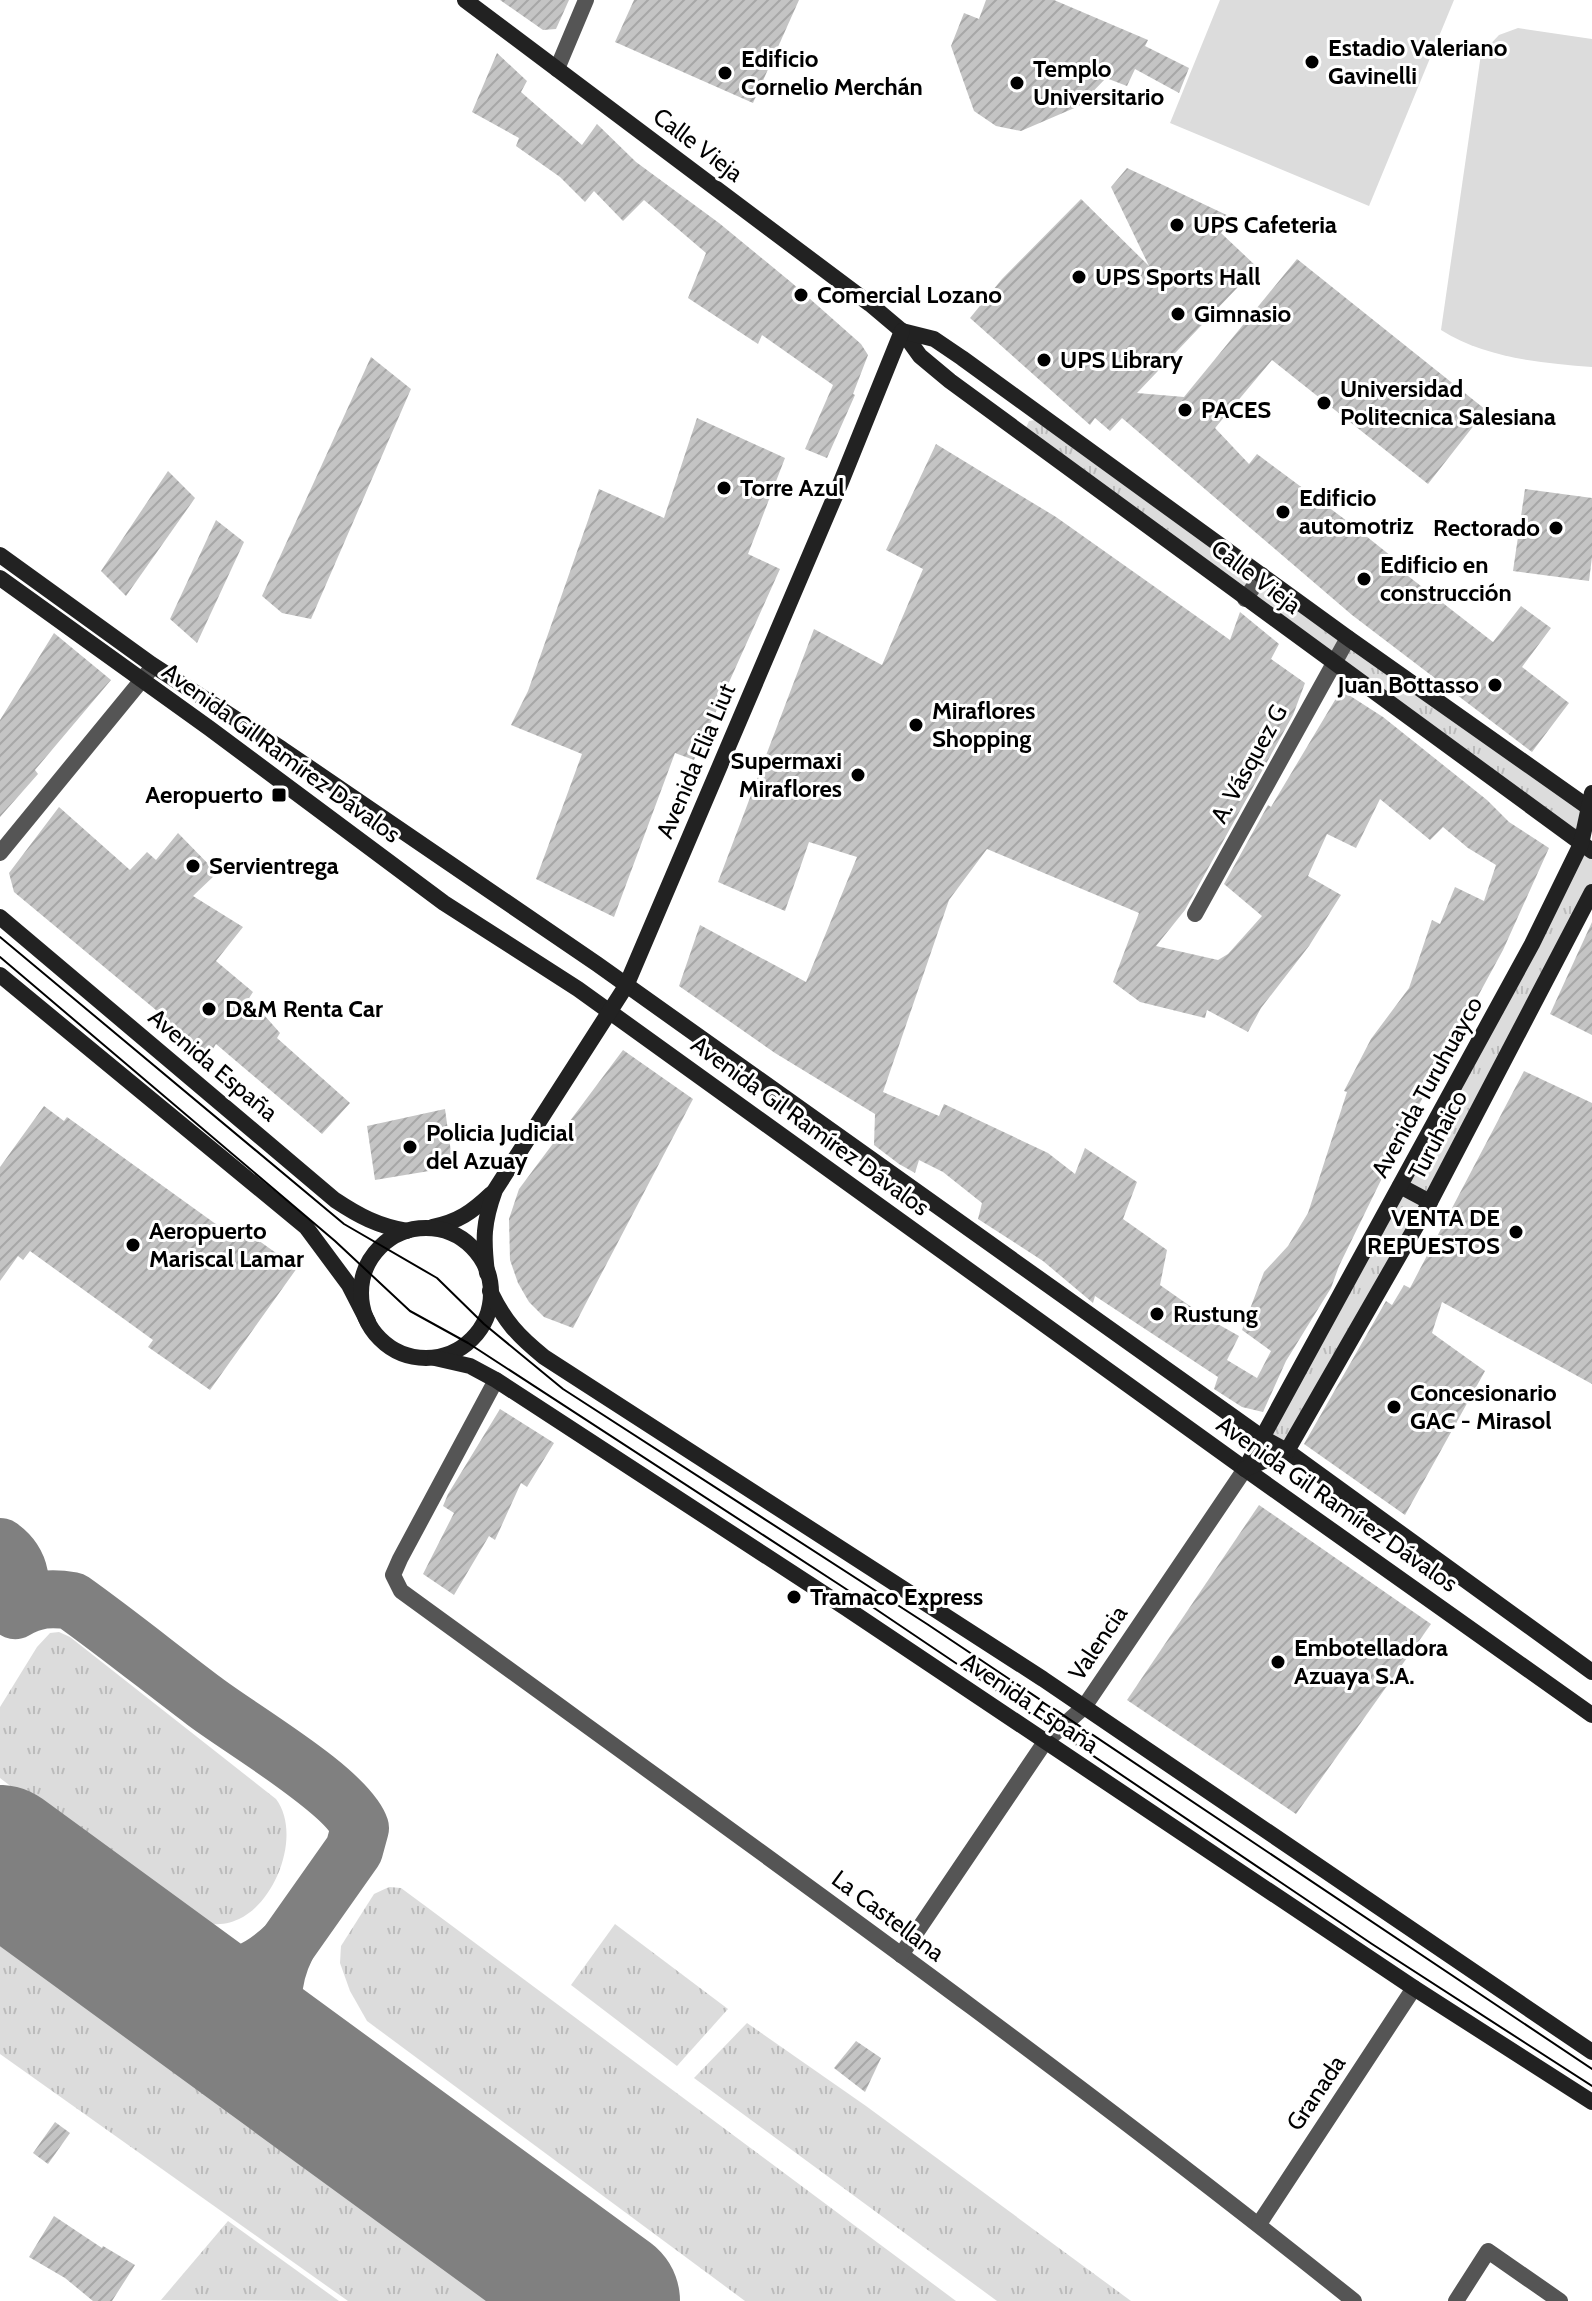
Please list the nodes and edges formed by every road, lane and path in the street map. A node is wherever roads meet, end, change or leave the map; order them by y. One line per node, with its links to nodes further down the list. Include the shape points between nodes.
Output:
1 (465, 0): 3 (main road, Calle Vieja)
2 (586, 0): 3 (street)
3 (557, 69): 4 (main road, Calle Vieja)
4 (902, 331): 5 (main road, Calle Vieja, via 934,339); 6 (main road, Calle Vieja, via 920,356 950,381); 22 (main road, Avenida Elia Liut)
5 (1152, 494): 6 (street); 8 (main road, Calle Vieja)
6 (1137, 519): 10 (main road, Calle Vieja)
7 (0, 555): 13 (main road, Avenida Gil Ramírez Dávalos)
8 (1262, 575): 10 (street); 11 (main road, Calle Vieja)
9 (0, 578): 14 (main road, Avenida Gil Ramírez Dávalos)
10 (1245, 599): 12 (main road, Calle Vieja)
11 (1348, 638): 12 (street, A. Vásquez G); 15 (main road, Calle Vieja)
12 (1332, 663): 16 (main road, Calle Vieja); 19 (street, A. Vásquez G)
13 (154, 665): 14 (street); 22 (main road, Avenida Gil Ramírez Dávalos)
14 (142, 680): 17 (street); 23 (main road, Avenida Gil Ramírez Dávalos, via 444,903)
15 (1591, 804): 16 (main road, Avenida Turuhuayco)
16 (1587, 847): 24 (main road, Avenida Turuhuayco)
17 (0, 853)
18 (1592, 892): 26 (main road, Turuhaico)
19 (1195, 914)
20 (0, 917): 28 (main road, Avenida España, via 335,1200 361,1218)
21 (0, 975): 31 (main road, via 306,1227 349,1285)
22 (626, 986): 23 (main road, Avenida Elia Liut); 34 (main road, Avenida Gil Ramírez Dávalos)
23 (610, 1013): 25 (main road, Avenida Elia Liut); 36 (main road, Avenida Gil Ramírez Dávalos)
24 (1400, 1186): 26 (main road); 34 (main road, Avenida Turuhuayco)
25 (495, 1190): 27 (main road, Avenida Elia Liut, via 469,1215); 29 (main road, Avenida Elia Liut, via 485,1218)
26 (1430, 1202): 35 (main road, Turuhaico)
27 (425, 1228): 28 (main road); 29 (main road, via 463,1240)
28 (407, 1231): 31 (main road, via 381,1245 364,1269 362,1304)
29 (487, 1273): 30 (main road)
30 (490, 1291): 32 (main road, via 484,1324 468,1343); 38 (main road, Avenida España, via 516,1334 544,1357)
31 (368, 1322): 32 (main road, via 395,1351)
32 (435, 1358): 33 (main road, Avenida España, via 470,1366)
33 (496, 1380): 40 (main road, Avenida España); 41 (street, La Castellana, via 393,1575 401,1591)
34 (1263, 1438): 35 (main road, Avenida Gil Ramírez Dávalos); 36 (main road)
35 (1287, 1451): 36 (main road); 37 (main road, Avenida Gil Ramírez Dávalos)
36 (1245, 1469): 38 (street, Valencia); 39 (main road, Avenida Gil Ramírez Dávalos)
37 (1592, 1672)
38 (1084, 1707): 40 (street, Valencia); 43 (main road, Avenida España)
39 (1592, 1715)
40 (1045, 1742): 41 (street, Valencia); 42 (main road, Avenida España)
41 (901, 1955): 45 (street, La Castellana)
42 (1414, 1988): 44 (main road, Avenida España); 45 (street, Granada)
43 (1592, 2052)
44 (1592, 2102)
45 (1259, 2224): 46 (street, La Castellana)
46 (1354, 2301)
47 (1456, 2301): 48 (street, via 1488,2251)
48 (1560, 2301)

